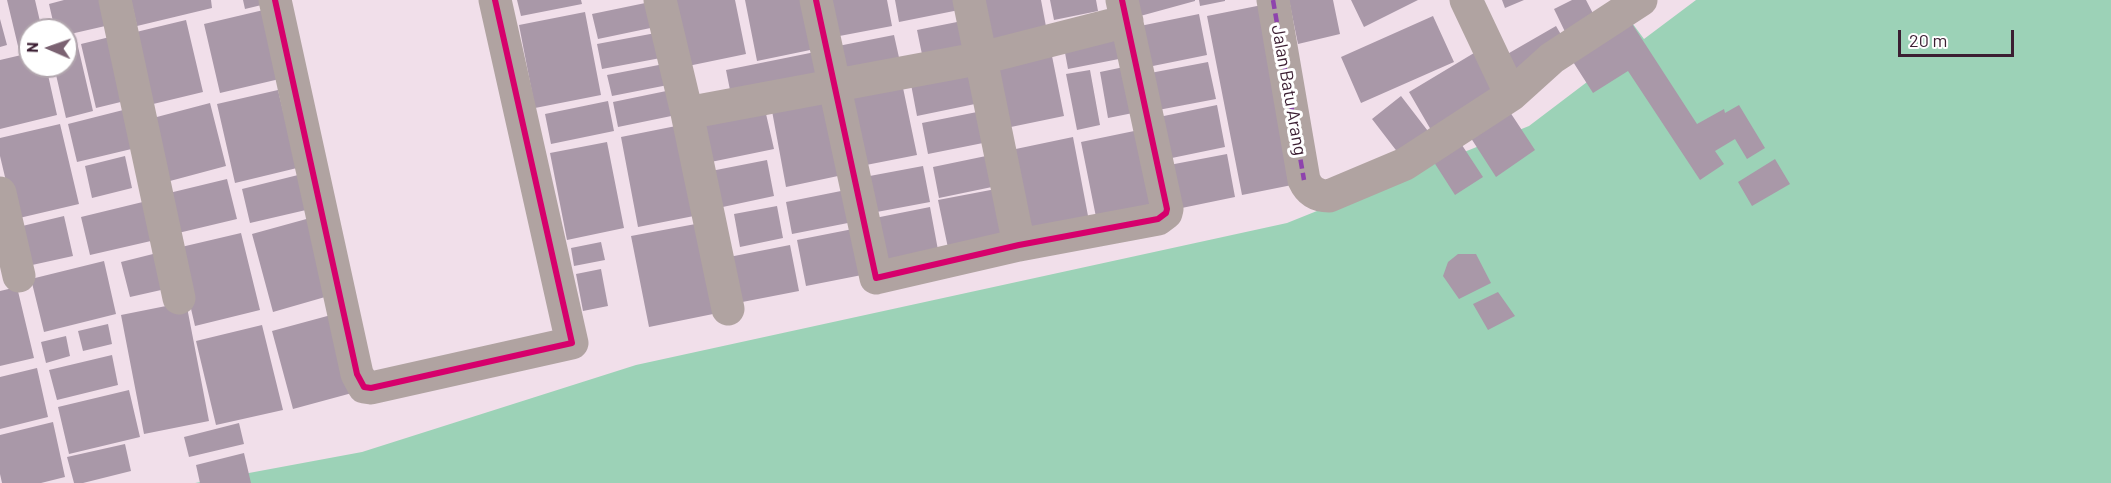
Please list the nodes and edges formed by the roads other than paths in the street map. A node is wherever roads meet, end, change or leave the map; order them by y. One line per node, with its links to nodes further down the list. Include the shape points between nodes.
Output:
1 (115, 0): 18 (street)
2 (275, 0): 3 (street, via 357,374 364,387 371,388 572,343)
3 (495, 0)
4 (660, 0): 14 (street)
5 (816, 0): 12 (street)
6 (969, 0): 11 (street)
7 (1273, 0): 13 (street, Jalan Batu Arang, via 1304,180 1320,196 1329,196 1405,164)
8 (1466, 0): 13 (street)
9 (1641, 0): 13 (street, via 1552,58)
10 (1125, 10): 11 (street); 16 (street, via 1166,213 1158,219)
11 (982, 58): 12 (street); 16 (street)
12 (835, 85): 14 (street); 16 (street, via 876,278)
13 (1510, 95)
14 (687, 113): 19 (street)
15 (0, 193): 17 (street)
16 (1019, 245)
17 (19, 276)
18 (179, 298)
19 (728, 309)

